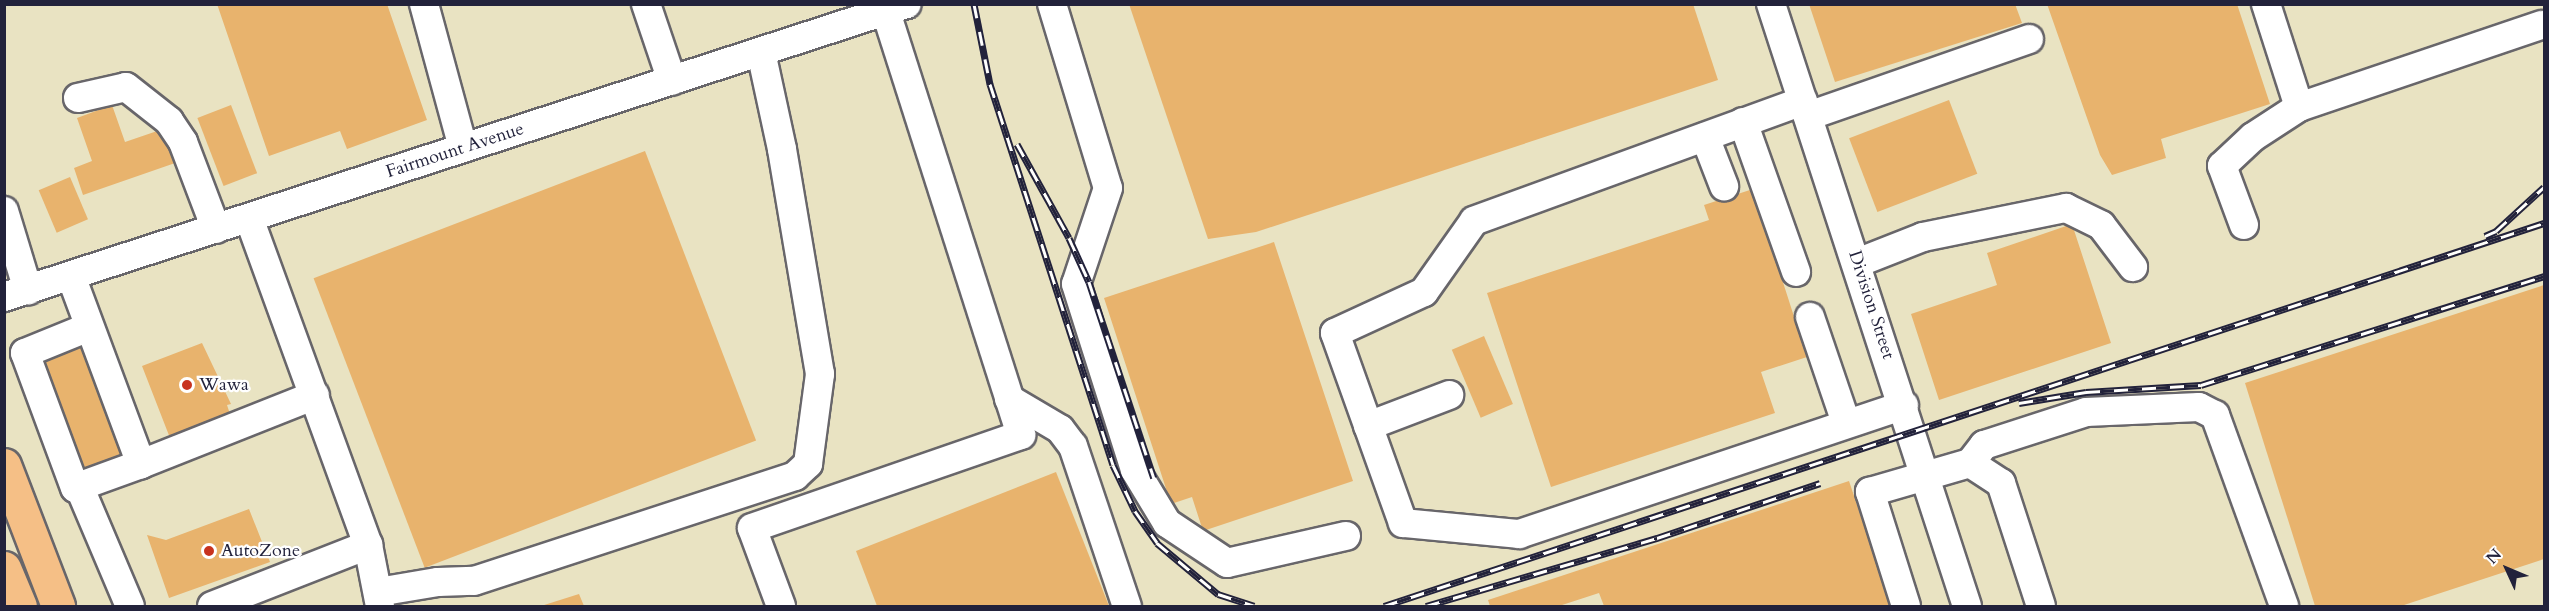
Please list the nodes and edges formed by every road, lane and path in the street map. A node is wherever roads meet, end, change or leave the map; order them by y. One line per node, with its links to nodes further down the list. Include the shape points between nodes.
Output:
1 (424, 4): 16 (street)
2 (646, 4): 10 (street)
3 (1052, 4): 40 (street, via 1108,188 1076,284 1134,471 1167,523 1227,563)
4 (1771, 4): 13 (street, Division Street)
5 (2266, 4): 12 (street)
6 (900, 6): 9 (street, Fairmount Avenue); 31 (street)
7 (2541, 25): 12 (street)
8 (2029, 39): 13 (street)
9 (761, 52): 10 (street, Fairmount Avenue); 43 (street, via 782,149 820,374 808,464 795,476 474,581 438,582)
10 (672, 81): 16 (street, Fairmount Avenue)
11 (78, 98): 21 (street, via 126,87 169,121 183,142)
12 (2299, 107): 20 (street, via 2253,137 2222,166)
13 (1805, 108): 14 (street); 22 (street, Division Street)
14 (1743, 122): 15 (street); 24 (street)
15 (1692, 141): 17 (street); 34 (street, via 1474,221 1424,292 1335,333)
16 (463, 148): 19 (street, Fairmount Avenue)
17 (1724, 186)
18 (4, 211): 26 (street)
19 (249, 218): 21 (street, Fairmount Avenue); 29 (street)
20 (2244, 225)
21 (216, 229): 25 (street, Fairmount Avenue)
22 (1857, 263): 23 (street, via 1923,237 2066,208 2101,225); 32 (street, Division Street)
23 (2133, 267)
24 (1796, 272)
25 (71, 276): 26 (street, Fairmount Avenue); 28 (street)
26 (16, 293)
27 (1810, 317): 33 (street)
28 (89, 327): 36 (street); 39 (street, via 25,353 75,488)
29 (315, 395): 36 (street); 41 (street)
30 (1449, 395): 34 (street)
31 (1009, 399): 48 (street, via 1021,435 752,528); 49 (street, via 1060,429 1073,446)
32 (1904, 405): 33 (street); 38 (street, Division Street)
33 (1846, 423): 34 (street, via 1519,534 1403,523)
34 (1368, 426)
35 (1970, 463): 38 (street); 52 (street, via 2001,483); 53 (street, via 1984,445 2086,412 2199,407 2215,415)
36 (141, 464): 39 (street)
37 (4, 465): 45 (highway)
38 (1925, 475): 50 (street, via 1870,492); 51 (street, Division Street)
39 (79, 486): 46 (street)
40 (1346, 536)
41 (368, 545): 43 (street); 47 (street)
42 (4, 568): 44 (highway)
43 (379, 599)
44 (20, 606)
45 (58, 606)
46 (130, 606)
47 (212, 606)
48 (781, 606)
49 (1127, 606)
50 (1906, 606)
51 (1967, 606)
52 (2041, 606)
53 (2284, 606)

